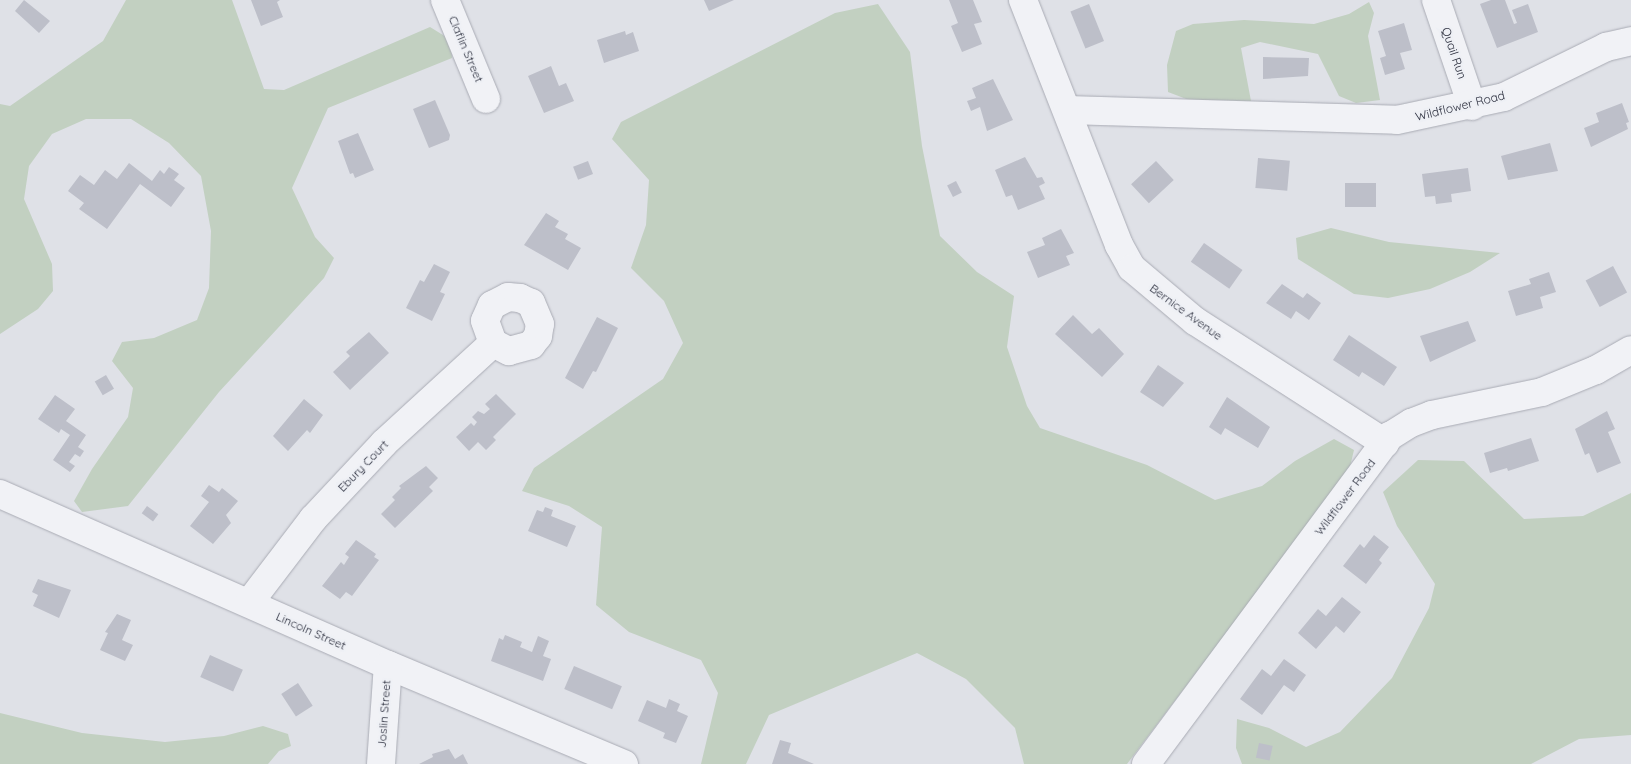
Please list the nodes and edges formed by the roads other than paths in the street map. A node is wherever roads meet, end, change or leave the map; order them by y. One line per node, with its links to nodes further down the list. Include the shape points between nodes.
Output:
1 (445, 0): 5 (street, Claflin Street)
2 (1023, 0): 7 (street, Bernice Avenue)
3 (1436, 0): 6 (street, Quail Run)
4 (1631, 41): 6 (street, Wildflower Road, via 1593,52 1515,92)
5 (486, 99)
6 (1472, 106): 7 (street, Wildflower Road, via 1428,116 1382,121)
7 (1067, 110): 10 (street, Bernice Avenue, via 1122,251 1141,278 1195,321)
8 (493, 343): 12 (street, Ebury Court, via 351,477 312,520)
9 (1631, 350): 10 (street, Wildflower Road, via 1596,370 1542,392 1449,411 1411,423)
10 (1385, 443): 16 (street, Wildflower Road)
11 (0, 494): 12 (street, Lincoln Street)
12 (249, 603): 13 (street, Lincoln Street)
13 (388, 665): 14 (street, Joslin Street); 15 (street, Lincoln Street)
14 (381, 764)
15 (624, 764)
16 (1146, 764)

